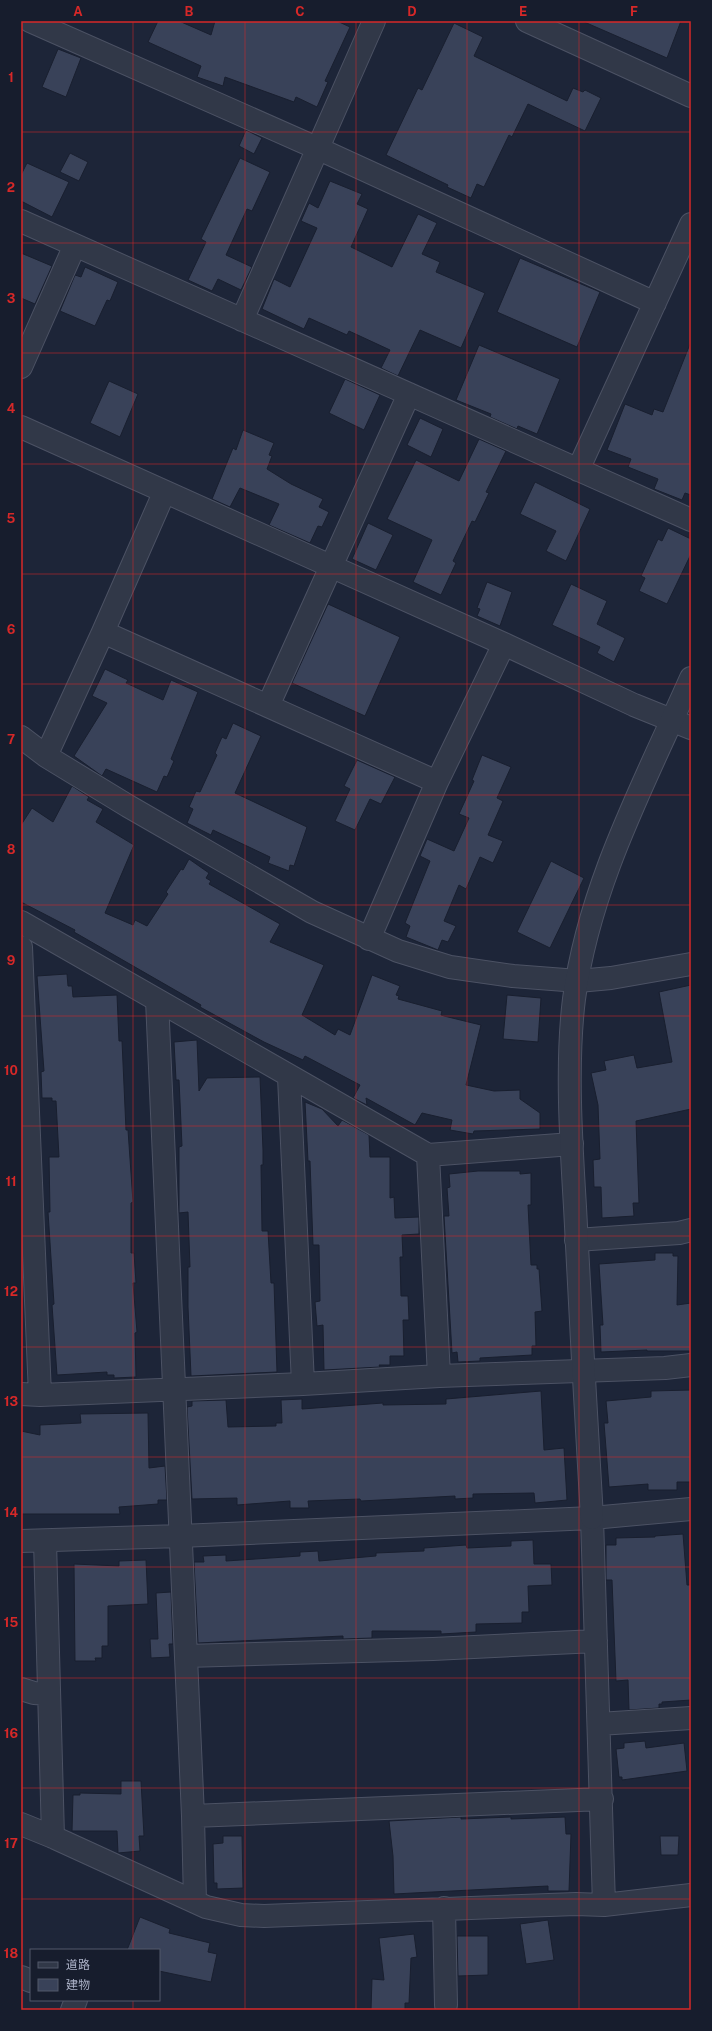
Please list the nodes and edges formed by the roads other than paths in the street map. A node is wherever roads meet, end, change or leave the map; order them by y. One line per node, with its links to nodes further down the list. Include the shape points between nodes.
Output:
1 (30, 21): 6 (street)
2 (374, 21): 6 (street)
3 (528, 21): 4 (street)
4 (564, 28): 5 (street)
5 (691, 96)
6 (319, 149): 10 (street); 11 (street)
7 (21, 221): 9 (street)
8 (691, 224): 10 (street)
9 (75, 245): 11 (street); 12 (street)
10 (655, 304): 15 (street)
11 (242, 320): 13 (street)
12 (21, 367)
13 (409, 394): 15 (street); 18 (street)
14 (21, 427): 16 (street)
15 (578, 470): 17 (street)
16 (164, 493): 18 (street); 19 (street)
17 (691, 520)
18 (331, 567): 20 (street); 22 (street)
19 (103, 632): 22 (street); 25 (street)
20 (504, 644): 23 (street, via 634,705); 26 (street)
21 (691, 678): 23 (street)
22 (268, 706): 26 (street)
23 (682, 724): 31 (street, via 607,868 588,929)
24 (21, 737): 25 (street)
25 (46, 756): 28 (street, via 312,912)
26 (437, 782): 28 (street)
27 (21, 922): 32 (street)
28 (370, 939): 31 (street, via 398,951 450,967 513,976)
29 (21, 947): 36 (street)
30 (691, 964): 31 (street)
31 (578, 981): 34 (street, via 572,1028)
32 (157, 1000): 33 (street); 43 (street)
33 (289, 1077): 35 (street); 42 (street)
34 (572, 1144): 35 (street); 38 (street)
35 (428, 1155): 41 (street)
36 (28, 1226): 44 (street)
37 (691, 1230): 38 (street)
38 (576, 1240): 40 (street)
39 (691, 1365): 40 (street)
40 (584, 1371): 41 (street); 46 (street)
41 (439, 1376): 42 (street)
42 (303, 1384): 43 (street)
43 (174, 1389): 44 (street); 47 (street)
44 (31, 1395)
45 (691, 1509): 46 (street)
46 (592, 1518): 47 (street); 50 (street)
47 (180, 1536): 49 (street); 51 (street)
48 (21, 1541): 49 (street)
49 (45, 1541): 53 (street)
50 (596, 1642): 51 (street); 55 (street)
51 (186, 1656): 57 (street)
52 (21, 1689): 53 (street)
53 (49, 1694): 59 (street)
54 (691, 1718): 55 (street)
55 (599, 1724): 56 (street)
56 (602, 1799): 57 (street); 62 (street)
57 (193, 1816): 61 (street)
58 (21, 1824): 59 (street)
59 (53, 1837): 61 (street)
60 (691, 1895): 62 (street)
61 (195, 1902): 63 (street, via 222,1911 264,1916)
62 (604, 1905): 63 (street)
63 (444, 1908): 64 (street)
64 (446, 2005)

